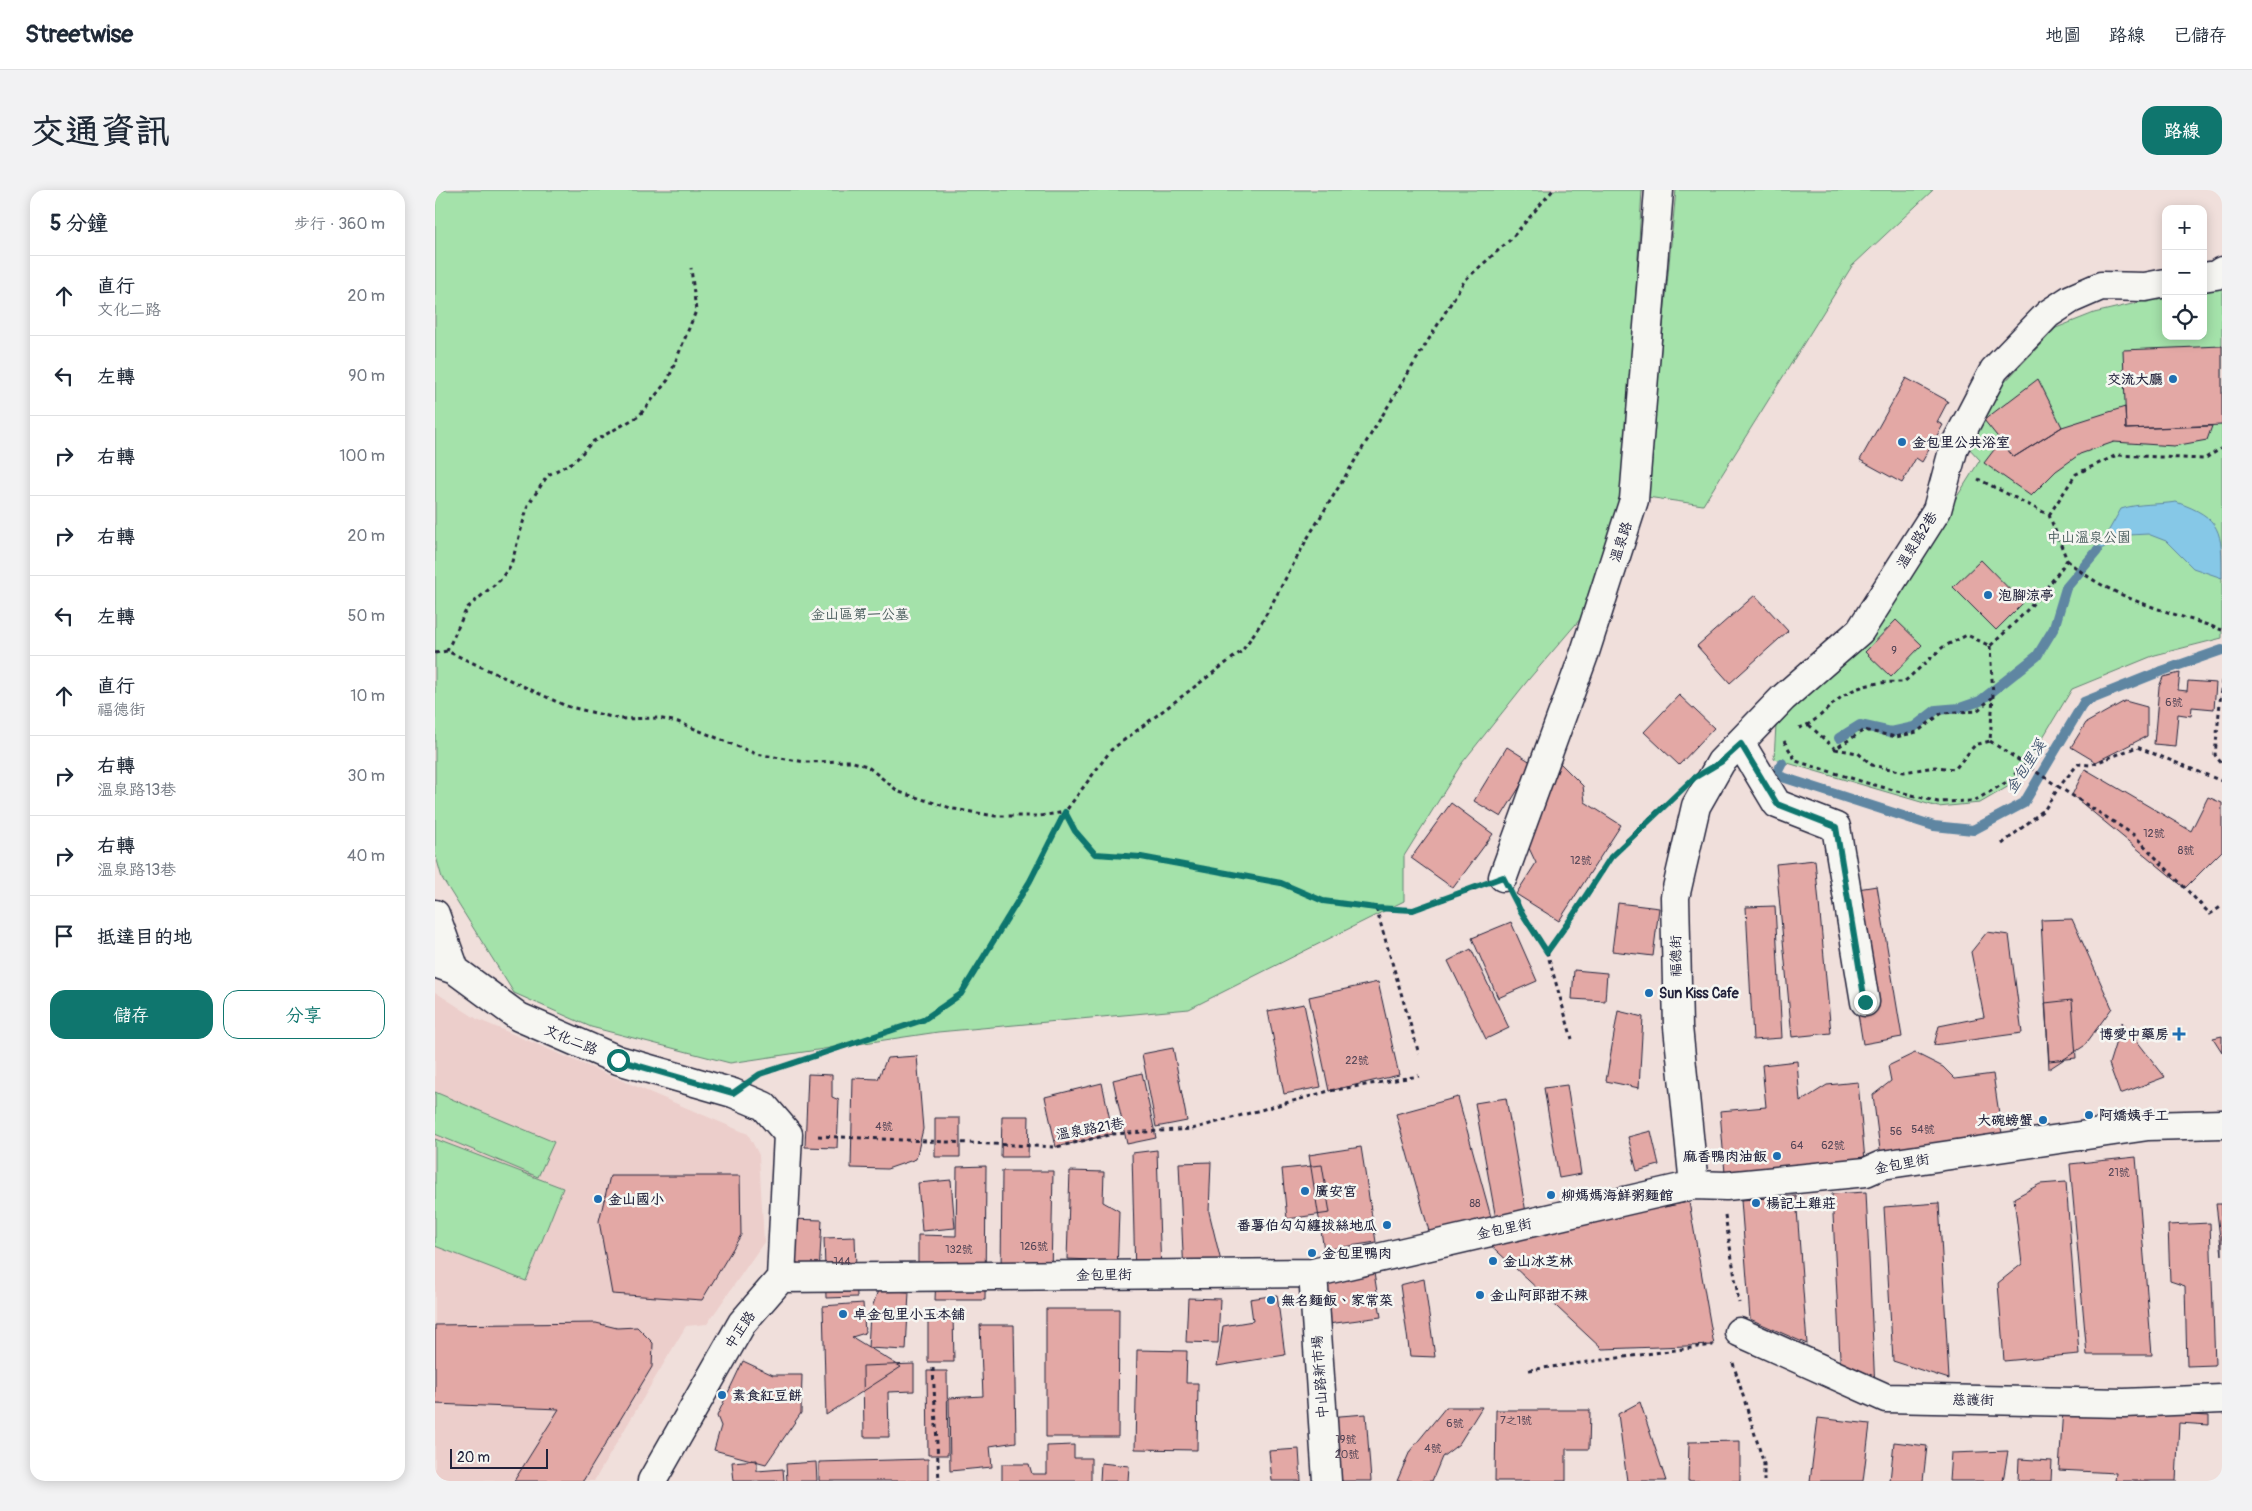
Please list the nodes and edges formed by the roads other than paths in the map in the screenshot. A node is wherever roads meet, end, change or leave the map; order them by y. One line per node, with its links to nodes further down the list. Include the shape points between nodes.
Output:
1 (1659, 190): 6 (street, 溫泉路, via 1634,500 1585,652)
2 (2222, 271): 3 (street)
3 (2207, 276)
4 (2162, 284): 5 (street, 溫泉路2巷, via 2145,287 2101,286 2071,299 2048,314 1994,370 1954,447 1937,510 1860,631 1783,698)
5 (1741, 744): 9 (street, via 1777,804 1836,827); 11 (street, 福德街, via 1721,762 1696,806 1675,897 1677,1027)
6 (1503, 877)
7 (435, 914): 8 (street)
8 (445, 966): 13 (street, 文化二路, via 519,1017 618,1060 733,1093 764,1106 788,1134)
9 (1865, 1002)
10 (2222, 1124): 11 (street, 金包里街, via 2149,1126 1883,1165 1866,1172 1727,1186)
11 (1694, 1185): 12 (street, 金包里街)
12 (1313, 1273): 13 (street, 金包里街); 17 (street, 中山路新市場)
13 (781, 1278): 16 (street, 中正路, via 742,1323)
14 (1730, 1339): 15 (street, 慈護街, via 1886,1398 2124,1403)
15 (2222, 1399)
16 (652, 1481)
17 (1327, 1481)

